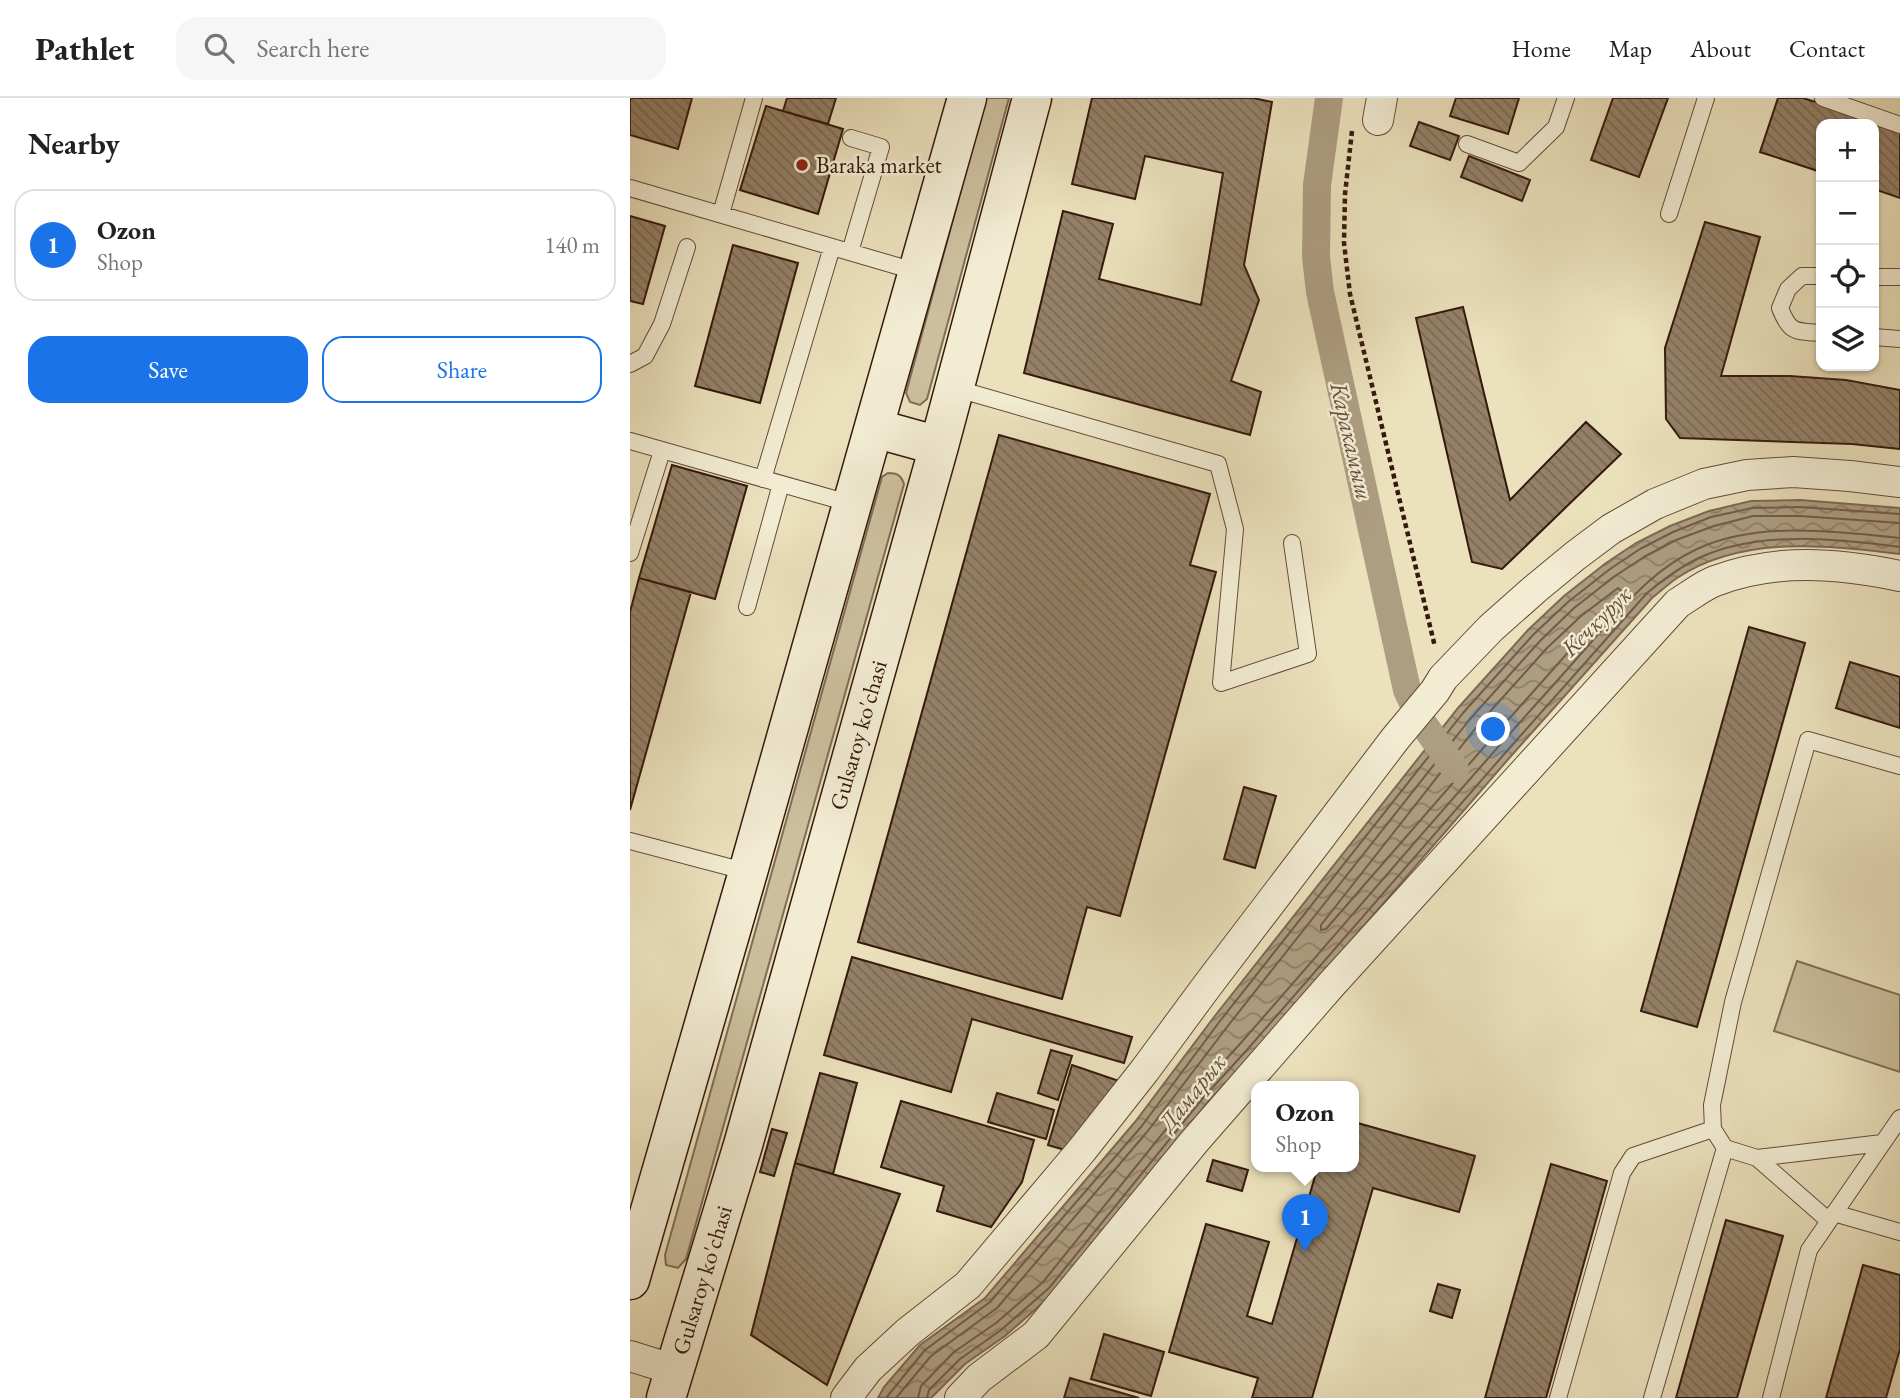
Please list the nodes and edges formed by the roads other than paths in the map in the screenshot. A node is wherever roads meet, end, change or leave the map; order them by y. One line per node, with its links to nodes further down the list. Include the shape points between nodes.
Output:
1 (754, 98): 11 (lane)
2 (967, 98): 16 (main road)
3 (1032, 98): 24 (main road, Gulsaroy ko'chasi)
4 (1566, 98): 9 (lane, via 1556,127 1519,163)
5 (1706, 98): 12 (lane)
6 (1823, 98): 7 (lane)
7 (1900, 125)
8 (851, 138): 15 (lane, via 881,147)
9 (1466, 144)
10 (630, 188): 11 (lane)
11 (721, 214): 14 (lane)
12 (1669, 214)
13 (687, 247): 23 (lane, via 662,324 645,356)
14 (832, 247): 15 (lane); 29 (lane)
15 (850, 252): 16 (lane)
16 (919, 272): 25 (main road)
17 (1816, 276): 20 (lane, via 1802,276 1788,289 1780,308 1786,324 1797,331)
18 (1879, 277): 19 (lane)
19 (1900, 277)
20 (1816, 333)
21 (1879, 337): 22 (lane)
22 (1900, 339)
23 (630, 364)
24 (954, 388): 27 (main road, Gulsaroy ko'chasi); 33 (lane, via 1218,464 1235,530 1221,683 1308,654)
25 (874, 428): 27 (main road); 32 (main road)
26 (630, 441): 28 (lane)
27 (939, 446): 49 (main road, Gulsaroy ko'chasi, via 743,1145)
28 (662, 451): 29 (lane); 34 (lane)
29 (763, 479): 31 (lane)
30 (1900, 482): 50 (street, via 1793,472 1704,484 1611,529 1491,628 1395,739 1082,1150 968,1285 868,1369)
31 (781, 484): 32 (lane); 36 (lane)
32 (852, 504): 39 (main road)
33 (1292, 543)
34 (630, 554)
35 (1900, 576): 51 (street, via 1806,564 1757,568 1713,582 1678,603 1321,997 1194,1142 1036,1335)
36 (747, 607)
37 (1900, 766): 41 (lane, via 1808,740 1733,1002 1712,1105)
38 (630, 841): 39 (lane)
39 (748, 872): 47 (main road)
40 (1900, 1118): 42 (lane)
41 (1713, 1129): 43 (lane); 52 (lane, via 1633,1156 1622,1173)
42 (1882, 1143): 44 (lane); 45 (lane)
43 (1725, 1148): 44 (lane); 53 (lane)
44 (1757, 1158): 45 (lane)
45 (1832, 1217): 46 (lane); 54 (lane, via 1809,1250)
46 (1900, 1232)
47 (630, 1280)
48 (630, 1356): 49 (street)
49 (671, 1384)
50 (846, 1398)
51 (960, 1398)
52 (1558, 1398)
53 (1652, 1398)
54 (1771, 1398)

